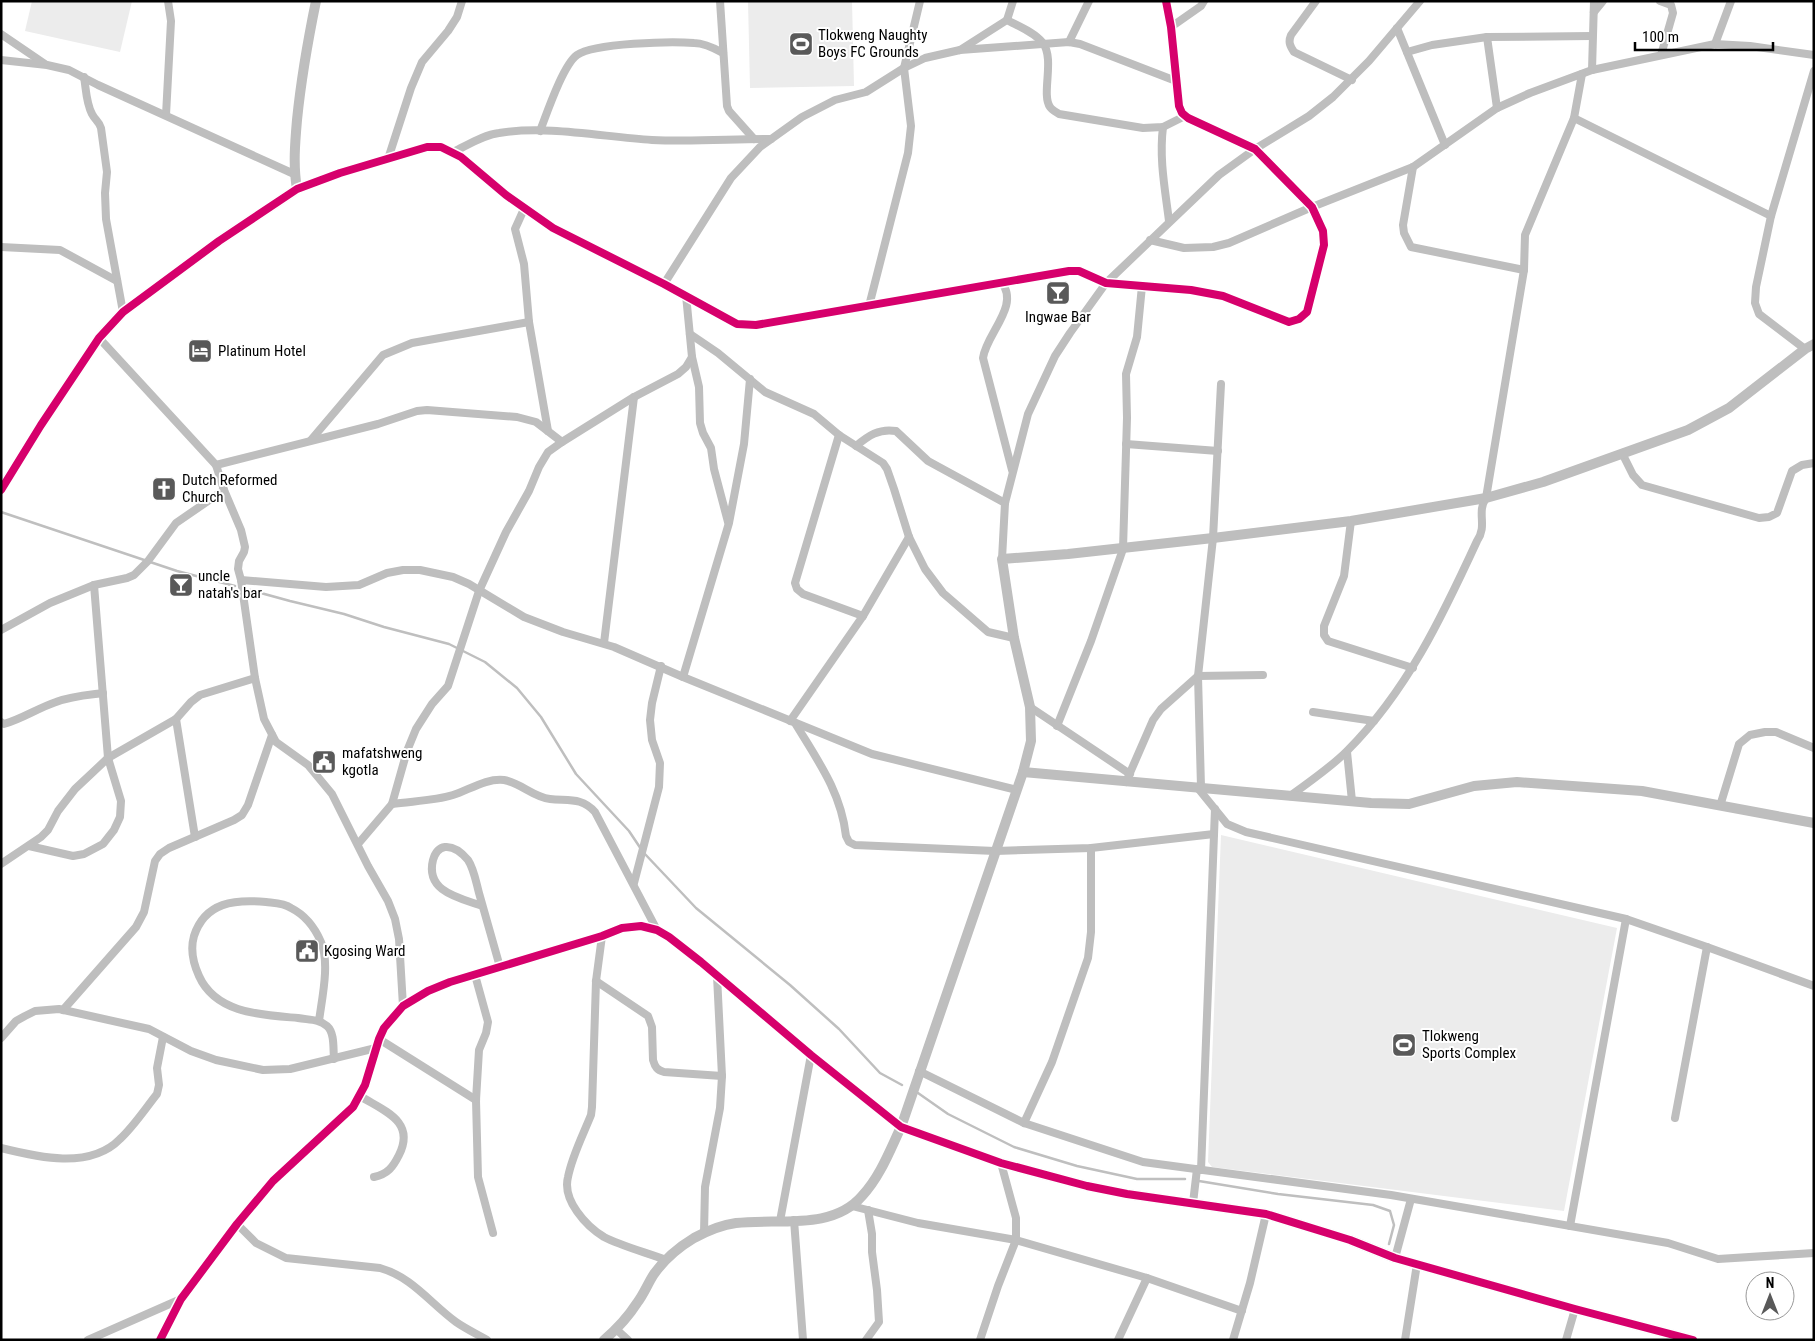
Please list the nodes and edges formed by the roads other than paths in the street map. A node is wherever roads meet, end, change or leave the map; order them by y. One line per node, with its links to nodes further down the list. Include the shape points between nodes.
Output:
1 (168, 1): 43 (street, via 171,21)
2 (316, 1): 55 (street, via 299,95)
3 (462, 1): 53 (street, via 457,18 422,62)
4 (720, 1): 29 (street)
5 (920, 1): 35 (street)
6 (1013, 1): 17 (street)
7 (1089, 1): 24 (street)
8 (1166, 1): 18 (street)
9 (1204, 1): 18 (street)
10 (1316, 1): 40 (street, via 1291,35 1291,47 1294,52)
11 (1420, 1): 19 (street)
12 (1594, 1): 16 (street)
13 (1604, 1): 16 (street)
14 (1660, 1): 31 (street, via 1671,5 1673,13)
15 (1731, 1): 26 (street)
16 (1594, 12): 22 (street)
17 (1007, 20): 20 (street); 25 (street)
18 (1171, 27): 41 (street)
19 (1397, 28): 30 (street); 40 (street)
20 (986, 32): 27 (street); 28 (street)
21 (1, 34): 34 (street)
22 (1592, 36): 23 (street); 36 (street)
23 (1487, 38): 30 (street, via 1432,45); 42 (street)
24 (1069, 42): 25 (street); 41 (street)
25 (1043, 43): 27 (street); 46 (street, via 1048,61 1047,97 1051,109 1059,114 1112,124 1143,128)
26 (1716, 44): 31 (street); 32 (street)
27 (993, 47): 28 (street)
28 (960, 50): 35 (street, via 925,58)
29 (723, 52): 47 (street, via 695,42 589,49 576,55 566,69); 48 (street, via 727,106)
30 (1407, 52): 50 (street)
31 (1661, 55): 36 (street)
32 (1814, 55)
33 (1, 60): 34 (street)
34 (47, 65): 39 (street)
35 (904, 68): 49 (street, via 866,92 836,100 802,117); 70 (street, via 911,126 908,153)
36 (1592, 70): 38 (street)
37 (1814, 71): 59 (street)
38 (1582, 74): 42 (street); 45 (street)
39 (84, 76): 43 (street); 64 (street, via 89,106 101,128 107,172 106,219)
40 (1352, 80): 51 (street, via 1309,116)
41 (1176, 81): 44 (street, via 1179,106)
42 (1497, 108): 50 (street)
43 (166, 115): 55 (street)
44 (1185, 116): 46 (street); 51 (street)
45 (1574, 118): 59 (street); 63 (street, via 1525,234)
46 (1162, 126): 60 (street, via 1160,148)
47 (540, 131): 48 (street, via 652,140); 52 (street, via 498,133)
48 (754, 139): 49 (street)
49 (771, 139): 66 (street, via 731,178)
50 (1445, 145): 54 (street)
51 (1255, 149): 57 (street); 60 (street, via 1219,175)
52 (453, 152): 53 (street, via 436,146); 58 (street)
53 (388, 159): 56 (street)
54 (1413, 167): 57 (street); 63 (street, via 1403,225 1411,246)
55 (294, 174): 56 (street)
56 (297, 189): 71 (street, via 219,241)
57 (1312, 207): 61 (street, via 1213,247 1184,248); 68 (street, via 1323,231 1324,245 1307,312 1299,320 1289,322 1223,296)
58 (524, 208): 66 (street, via 553,228); 72 (street, via 517,222)
59 (1771, 216): 75 (street, via 1756,287 1756,309)
60 (1169, 222): 61 (street)
61 (1150, 240): 67 (street)
62 (1, 247): 64 (street, via 60,250)
63 (1524, 270): 93 (street)
64 (117, 282): 71 (street)
65 (1000, 282): 67 (street, via 1079,271); 70 (street); 90 (street, via 1007,292 1005,309 983,358)
66 (664, 284): 69 (street)
67 (1106, 284): 68 (street); 90 (street, via 1056,356 1028,414)
68 (1142, 286): 84 (street, via 1137,337 1126,374)
69 (686, 295): 70 (street, via 737,324 746,325); 73 (street)
70 (869, 306)
71 (123, 312): 74 (street)
72 (530, 322): 80 (street); 82 (street, via 412,343 383,355)
73 (690, 334): 76 (street); 77 (street)
74 (99, 338): 89 (street); 91 (street)
75 (1809, 347): 87 (street, via 1712,419)
76 (692, 357): 79 (street, via 678,374); 96 (street, via 699,387 700,423 711,448)
77 (750, 379): 81 (street, via 774,397 814,414); 96 (street, via 744,444)
78 (1221, 384): 86 (street)
79 (634, 397): 83 (street); 107 (street)
80 (548, 431): 82 (street, via 536,422 517,417 427,410); 83 (street)
81 (838, 435): 85 (street); 104 (street, via 795,582 803,594)
82 (311, 440): 89 (street)
83 (562, 442): 103 (street, via 548,452 539,467)
84 (1126, 444): 86 (street); 99 (street)
85 (856, 446): 94 (street, via 868,436 890,430 899,433 928,461); 97 (street, via 887,469)
86 (1218, 452): 98 (street)
87 (1624, 456): 88 (street, via 1633,476 1642,485 1759,518 1776,513 1792,471); 93 (street)
88 (1814, 463)
89 (216, 465): 92 (street)
90 (1013, 472): 94 (street)
91 (1, 490)
92 (224, 490): 101 (street, via 245,548 238,569); 102 (street, via 176,523 134,575)
93 (1486, 498): 95 (street); 109 (street, via 1481,510 1482,533 1440,621)
94 (1005, 503): 100 (street)
95 (1351, 521): 98 (street); 109 (street, via 1344,576 1324,626 1324,635 1328,641)
96 (729, 524): 112 (street)
97 (909, 536): 104 (street); 106 (street, via 925,569 943,593 988,632)
98 (1213, 538): 99 (street); 111 (street)
99 (1123, 549): 100 (street); 121 (street)
100 (1002, 558): 106 (street)
101 (242, 580): 103 (street, via 342,587 387,573 420,570 453,577); 113 (street)
102 (94, 584): 105 (street); 114 (street)
103 (479, 591): 107 (street, via 524,617); 132 (street, via 448,686 416,728)
104 (863, 616): 120 (street)
105 (1, 630)
106 (1014, 638): 115 (street)
107 (604, 644): 108 (street)
108 (661, 666): 112 (street); 143 (street, via 650,720 652,740 660,763 659,787)
109 (1413, 668): 118 (street)
110 (1263, 675): 111 (street)
111 (1198, 676): 127 (street, via 1153,720); 128 (street)
112 (684, 677): 120 (street)
113 (255, 678): 117 (street, via 200,695); 122 (street, via 264,719)
114 (103, 693): 119 (street, via 55,702 4,724); 125 (street)
115 (1030, 707): 121 (street); 126 (street, via 1031,741)
116 (1313, 712): 118 (street)
117 (176, 718): 125 (street); 137 (street)
118 (1374, 721): 124 (street)
119 (1, 722)
120 (793, 722): 129 (street, via 872,754); 141 (street, via 838,799 849,842 866,846)
121 (1058, 726): 127 (street)
122 (272, 735): 137 (street, via 242,814); 138 (street, via 282,747 308,765 332,794)
123 (1814, 748): 133 (street, via 1776,732 1750,735 1739,744)
124 (1347, 752): 130 (street); 131 (street)
125 (108, 758): 139 (street, via 75,789 48,830); 139 (street, via 122,809 114,830 103,844 74,856)
126 (1023, 772): 127 (street); 129 (street)
127 (1128, 778): 128 (street)
128 (1199, 787): 130 (street); 134 (street)
129 (1017, 790): 141 (street)
130 (1290, 796): 131 (street)
131 (1352, 802): 133 (street, via 1409,804 1474,786 1517,782 1642,791)
132 (392, 804): 138 (street); 143 (street, via 451,796 485,782 501,780 547,799 583,802 596,812)
133 (1720, 806): 135 (street)
134 (1215, 809): 136 (street); 145 (street, via 1227,824 1246,832)
135 (1814, 823)
136 (1214, 834): 140 (street); 172 (street)
137 (195, 837): 155 (street, via 169,848 154,861 144,912 136,927)
138 (358, 844): 154 (street, via 395,919)
139 (29, 846): 142 (street)
140 (1092, 848): 141 (street); 168 (street, via 1092,932 1088,958 1052,1062)
141 (995, 851): 163 (street)
142 (1, 864)
143 (634, 883): 146 (street)
144 (482, 906): 144 (street, via 468,859 452,847 438,850 434,854 432,871 440,888); 149 (street)
145 (1626, 919): 148 (street); 182 (street)
146 (657, 930): 147 (street, via 633,926); 151 (street)
147 (602, 936): 149 (street); 152 (street)
148 (1707, 946): 153 (street); 167 (street)
149 (500, 967): 150 (street)
150 (475, 975): 154 (street, via 428,991); 166 (street, via 488,1022 479,1050)
151 (717, 976): 161 (street); 164 (street)
152 (596, 980): 164 (street, via 648,1016 652,1027 654,1065 659,1070); 188 (street, via 591,1115 567,1178 567,1189 574,1207 591,1227 605,1237)
153 (1814, 986)
154 (403, 1006): 159 (street)
155 (63, 1010): 157 (street, via 149,1029); 158 (street, via 47,1009 25,1016)
156 (319, 1021): 156 (street, via 251,1013 218,1000 204,986 192,954 193,938 207,914 238,900 279,904 291,908 313,926 324,953); 162 (street, via 331,1032)
157 (163, 1037): 162 (street, via 216,1060 263,1070 290,1069); 170 (street, via 157,1068 157,1094 109,1149 75,1159 42,1157)
158 (1, 1038)
159 (379, 1039): 160 (street); 166 (street)
160 (376, 1048): 162 (street); 165 (street)
161 (811, 1055): 169 (street); 180 (street)
162 (334, 1059)
163 (919, 1071): 168 (street); 169 (street)
164 (722, 1076): 184 (street, via 720,1108 704,1187)
165 (360, 1096): 173 (street, via 396,1118 404,1132 403,1146 395,1164 386,1173); 181 (street, via 353,1107 273,1181)
166 (476, 1100): 183 (street, via 478,1177)
167 (1675, 1118)
168 (1024, 1123): 172 (street, via 1143,1162)
169 (901, 1126): 171 (street); 176 (street, via 872,1183)
170 (1, 1148)
171 (1000, 1163): 175 (street, via 1087,1186); 185 (street, via 1016,1218)
172 (1199, 1170): 174 (street); 175 (street)
173 (374, 1177)
174 (1411, 1199): 182 (street); 187 (street)
175 (1193, 1203): 178 (street)
176 (852, 1206): 177 (street); 179 (street, via 820,1220)
177 (868, 1210): 185 (street); 201 (street, via 879,1322)
178 (1266, 1214): 187 (street); 193 (street)
179 (794, 1220): 180 (street); 200 (street)
180 (780, 1221): 184 (street, via 735,1223)
181 (237, 1224): 191 (street); 197 (street, via 256,1243 286,1258 393,1272 414,1284 458,1323)
182 (1570, 1226): 186 (street, via 1668,1243 1718,1259)
183 (493, 1233)
184 (704, 1233): 188 (street)
185 (1016, 1240): 190 (street); 202 (street)
186 (1814, 1253)
187 (1396, 1258): 189 (street)
188 (666, 1260): 194 (street)
189 (1417, 1264): 192 (street); 205 (street)
190 (1147, 1278): 193 (street); 203 (street)
191 (181, 1299): 195 (street); 196 (street)
192 (1575, 1310): 206 (street); 207 (street)
193 (1242, 1311): 204 (street)
194 (617, 1330): 198 (street); 199 (street)
195 (88, 1340)
196 (160, 1340)
197 (487, 1340)
198 (604, 1340)
199 (628, 1340)
200 (803, 1340)
201 (866, 1340)
202 (980, 1340)
203 (1118, 1340)
204 (1233, 1340)
205 (1405, 1340)
206 (1566, 1340)
207 (1693, 1340)

